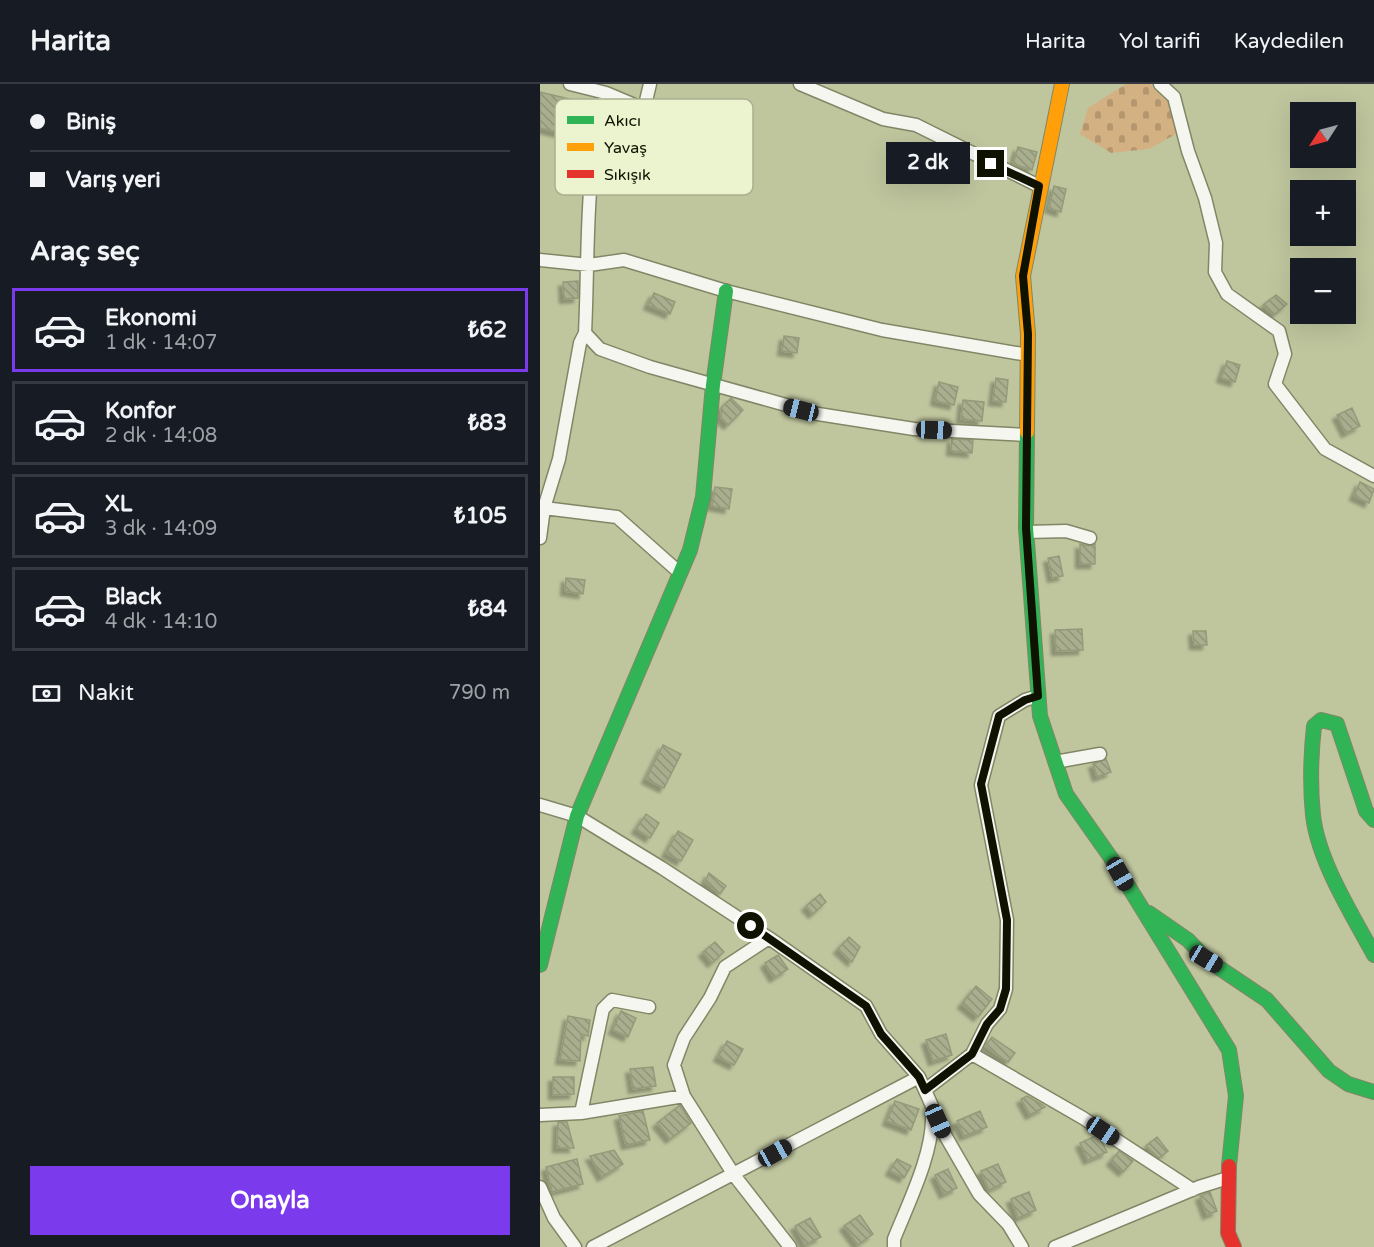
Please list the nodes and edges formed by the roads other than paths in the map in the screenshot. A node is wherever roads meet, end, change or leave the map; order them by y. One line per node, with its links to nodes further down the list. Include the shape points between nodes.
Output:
1 (570, 84): 6 (street)
2 (650, 84): 9 (street)
3 (800, 84): 10 (street, via 883,119 916,125)
4 (1062, 84): 10 (street)
5 (1160, 84): 19 (street, via 1174,97 1205,198 1216,243 1215,272 1227,294 1279,332 1285,354 1275,384 1325,449)
6 (606, 93): 7 (street); 8 (street)
7 (604, 99)
8 (620, 99)
9 (646, 99)
10 (1039, 186): 16 (street, via 1023,276)
11 (589, 195): 13 (street)
12 (540, 260): 13 (street)
13 (589, 265): 14 (street, via 624,260); 15 (street)
14 (726, 291): 16 (street, via 882,330); 17 (street)
15 (585, 333): 17 (street, via 600,349); 20 (street, via 559,459)
16 (1028, 356): 18 (street)
17 (712, 385): 18 (street, via 852,421 914,429); 24 (street, via 703,497)
18 (1027, 435): 21 (street)
19 (1374, 476)
20 (544, 508): 22 (street); 24 (street, via 617,517)
21 (1027, 532): 23 (street, via 1065,531); 25 (street)
22 (540, 538)
23 (1090, 538)
24 (680, 573): 29 (street)
25 (1038, 696): 27 (street, via 1040,716); 36 (street, via 999,716 981,784 1007,920 1006,989 1000,1009 987,1024)
26 (1100, 754): 27 (street)
27 (1055, 762): 31 (street, via 1066,794)
28 (540, 805): 29 (street)
29 (577, 816): 32 (street); 34 (street)
30 (1374, 820): 33 (street, via 1365,810 1337,724 1322,720 1314,726 1312,745 1313,816 1331,875)
31 (1139, 906): 39 (street, via 1188,940 1206,959 1267,1000 1329,1071 1348,1084); 45 (street, via 1229,1050 1236,1096)
32 (769, 938): 37 (street, via 866,1006 881,1034); 40 (street, via 725,967 684,1038 674,1065)
33 (1374, 955)
34 (540, 965)
35 (650, 1007): 42 (street, via 612,1000 603,1009)
36 (972, 1054): 38 (street); 47 (street, via 1083,1118)
37 (919, 1077): 38 (street); 44 (street)
38 (925, 1090): 41 (street)
39 (1374, 1092)
40 (684, 1096): 42 (street); 44 (street)
41 (932, 1107): 51 (street, via 933,1126); 52 (street, via 979,1194 1008,1224)
42 (581, 1113): 43 (street)
43 (540, 1115)
44 (734, 1175): 49 (street); 50 (street)
45 (1228, 1178): 47 (street); 54 (street, via 1228,1233)
46 (540, 1187): 48 (street, via 554,1218)
47 (1193, 1190): 53 (street)
48 (575, 1247)
49 (593, 1247)
50 (790, 1247)
51 (894, 1247)
52 (1022, 1247)
53 (1055, 1247)
54 (1234, 1247)

